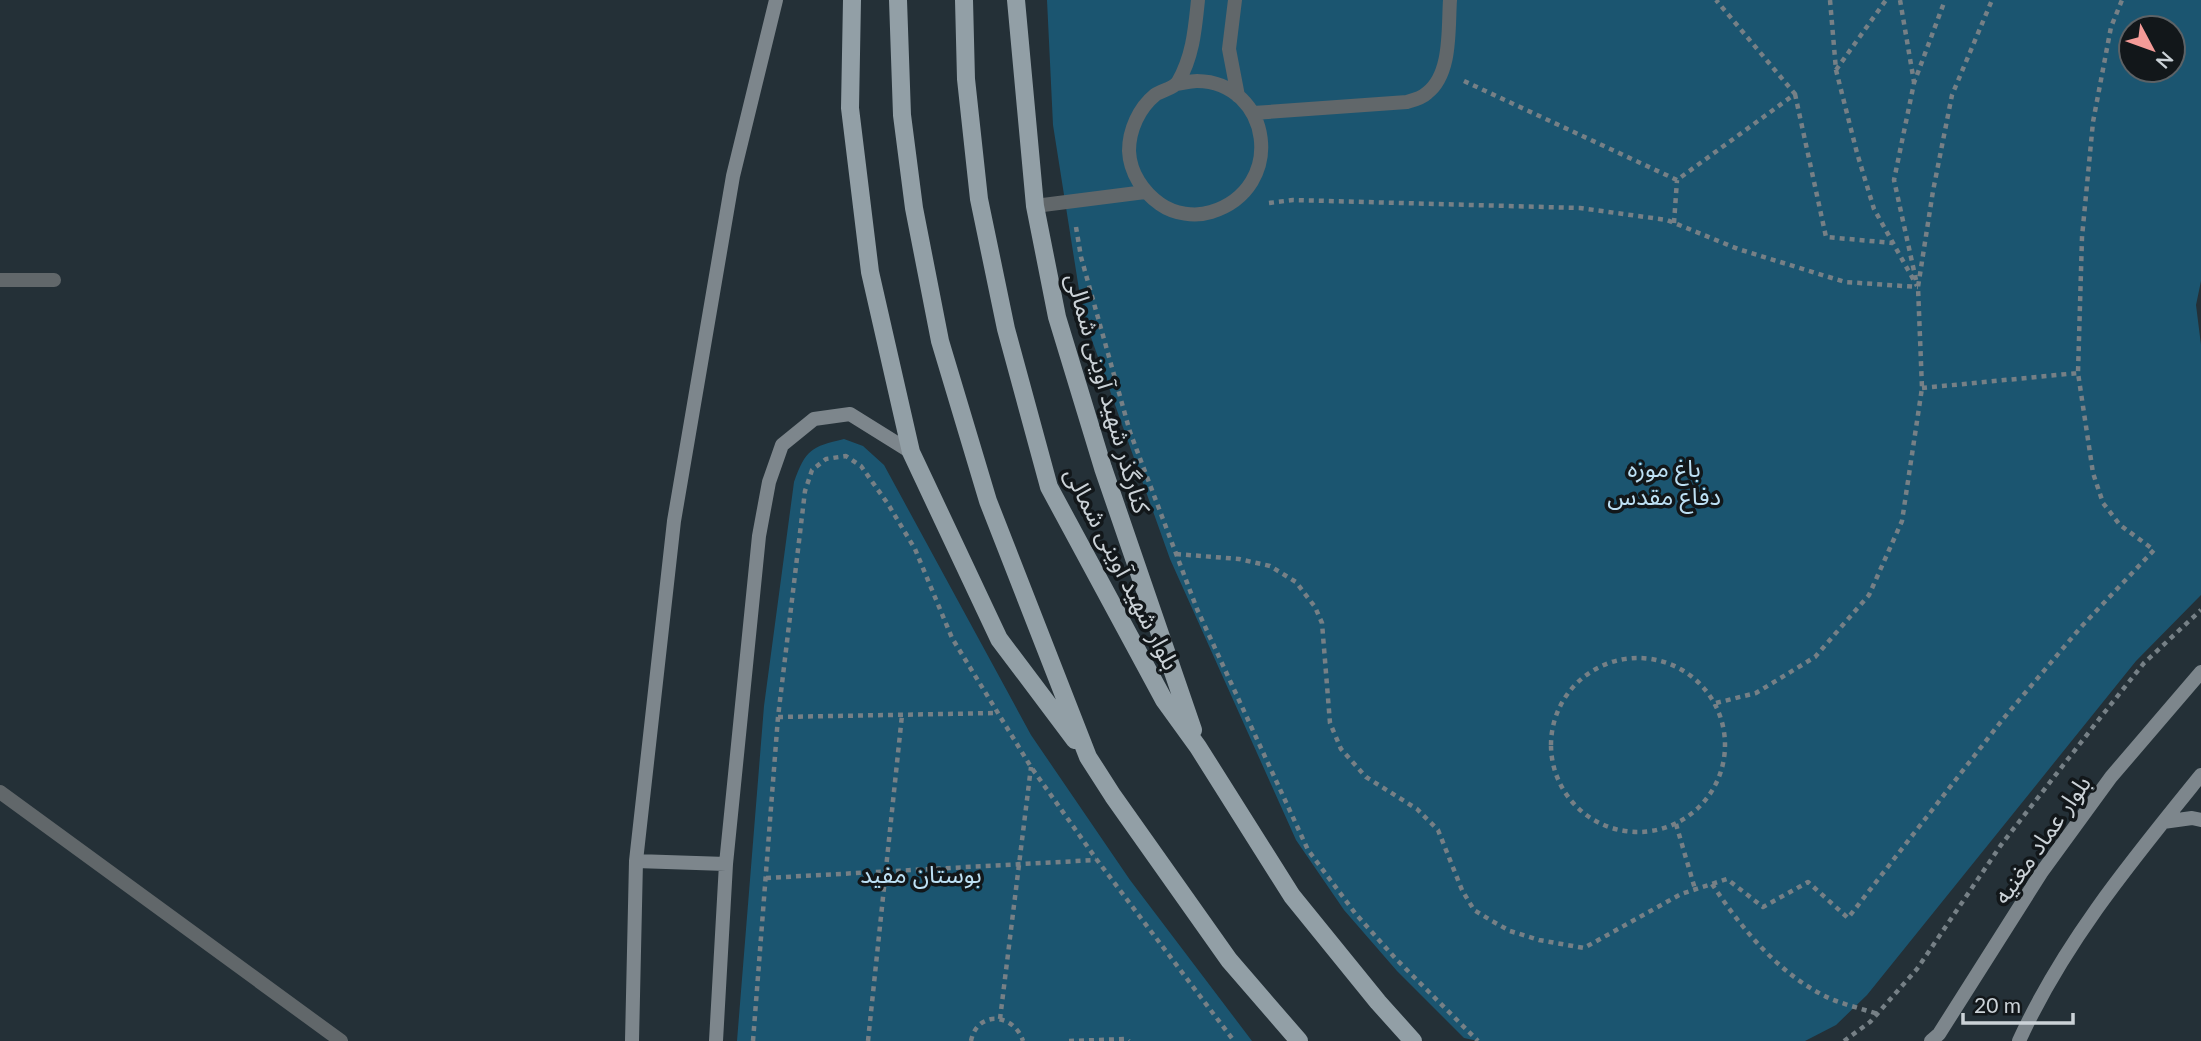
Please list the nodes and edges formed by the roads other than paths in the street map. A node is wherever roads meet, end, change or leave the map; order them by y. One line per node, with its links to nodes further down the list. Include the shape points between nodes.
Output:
1 (776, 0): 24 (street, via 733,176 674,521)
2 (852, 0): 16 (main road, via 850,108 870,272)
3 (898, 0): 19 (main road, via 902,115 914,208 940,341 988,501)
4 (964, 0): 18 (main road, بلوار شهید آوینی شمالی, via 979,199 1006,329 1049,487 1164,700)
5 (1016, 0): 13 (main road, کنارگذر شهید آوینی شمالی)
6 (1198, 0): 9 (street, via 1194,46)
7 (1235, 0): 10 (street, via 1229,49)
8 (1450, 0): 11 (street, via 1445,62 1427,94 1407,102)
9 (1176, 85): 10 (street, via 1198,81); 12 (street, via 1156,94 1141,110 1132,130 1131,163)
10 (1238, 96): 11 (street)
11 (1253, 113): 12 (street, via 1261,132 1262,155 1244,194 1226,208 1183,214)
12 (1145, 192): 13 (street)
13 (1035, 206): 18 (main road, کنارگذر شهید آوینی شمالی, via 1057,317)
14 (0, 280): 15 (street)
15 (54, 280)
16 (911, 452): 19 (main road, via 999,639); 25 (street, via 850,414 814,419 782,445 769,482 759,536)
17 (2201, 672): 31 (street, بلوار عماد مغنیه, via 2111,777)
18 (1198, 747): 30 (main road, بلوار شهید آوینی شمالی, via 1292,896)
19 (1088, 757): 29 (main road, via 1229,960)
20 (2201, 775): 23 (street)
21 (0, 792): 26 (street)
22 (2201, 820): 23 (street)
23 (2163, 822): 32 (street, via 2093,911 2037,1001)
24 (636, 861): 25 (street); 27 (street)
25 (726, 864): 28 (street)
26 (341, 1041)
27 (632, 1041)
28 (716, 1041)
29 (1299, 1041)
30 (1413, 1041)
31 (1931, 1041)
32 (2019, 1041)

